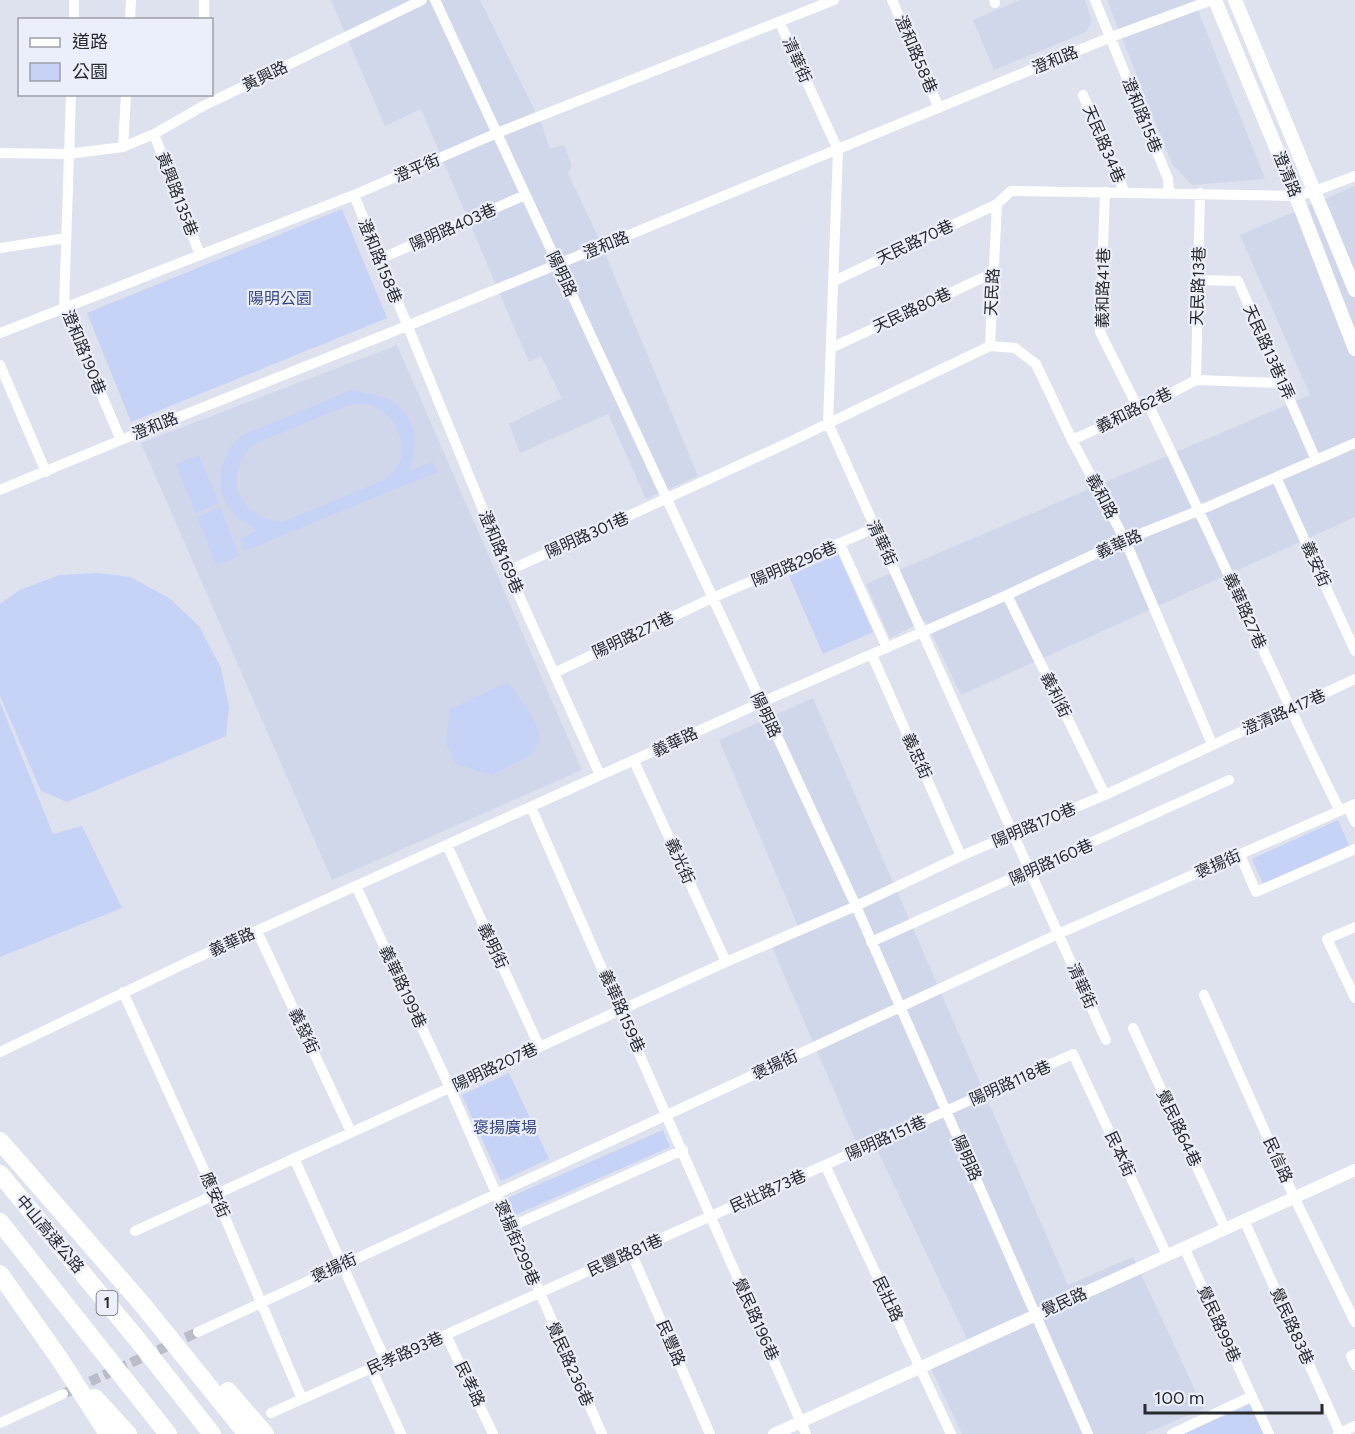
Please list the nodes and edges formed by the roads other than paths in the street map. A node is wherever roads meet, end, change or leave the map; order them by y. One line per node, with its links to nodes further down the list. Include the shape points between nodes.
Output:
1 (75, 0): 11 (street)
2 (131, 0): 12 (street)
3 (204, 0): 13 (street)
4 (422, 0): 16 (street, 黃興路)
5 (435, 0): 22 (street, 陽明路)
6 (834, 0): 14 (street, 澄平街)
7 (892, 0): 21 (street, 澄和路58巷)
8 (1095, 0): 15 (street, 澄和路15巷)
9 (1214, 0): 15 (street, 澄和路); 36 (main road, 澄清路)
10 (1235, 0): 29 (main road, 澄清路)
11 (74, 18)
12 (130, 18)
13 (204, 18)
14 (780, 22): 22 (street, 澄平街); 25 (street, 清華街)
15 (1111, 37): 21 (street, 澄和路); 32 (street, 澄和路15巷, via 1168,179)
16 (213, 95)
17 (1083, 95): 31 (street, 天民路34巷)
18 (71, 96): 27 (street, 澄和路190巷)
19 (126, 96): 24 (street)
20 (203, 100): 23 (street, 黃興路)
21 (939, 108): 25 (street, 澄和路)
22 (497, 133): 34 (street, 澄平街); 35 (street, 陽明路)
23 (154, 134): 24 (street, 黃興路); 40 (street, 黃興路135巷)
24 (123, 147): 27 (street, 黃興路)
25 (838, 150): 42 (street, 澄和路); 44 (street, 清華街)
26 (0, 153): 27 (street, 黃興路)
27 (68, 154): 38 (street, 澄和路190巷)
28 (1355, 176): 29 (street)
29 (1315, 191): 36 (street); 46 (main road, 澄清路)
30 (1105, 192): 31 (street); 37 (street, via 1011,191); 56 (street, 義和路41巷, via 1100,332)
31 (1125, 193): 32 (street)
32 (1169, 193): 33 (street)
33 (1200, 193): 36 (street); 45 (street, 天民路13巷)
34 (354, 195): 40 (street, 澄平街); 41 (street, 澄和路158巷)
35 (525, 195): 41 (street, 陽明路403巷); 42 (street, 陽明路)
36 (1296, 196): 52 (main road, 澄清路)
37 (997, 204): 43 (street, 天民路); 44 (street, 天民路70巷)
38 (66, 238): 39 (street); 47 (street, 澄和路190巷)
39 (0, 248)
40 (200, 255): 47 (street, 澄平街)
41 (380, 259): 48 (street, 澄和路158巷)
42 (558, 265): 48 (street, 澄和路); 65 (street, 陽明路)
43 (993, 273): 50 (street, 天民路); 51 (street, 天民路80巷)
44 (834, 280): 51 (street, 清華街)
45 (1198, 280): 54 (street, 天民路13巷); 55 (street, 天民路13巷1弄, via 1238,281)
46 (1355, 290)
47 (63, 308): 49 (street, 澄平街); 58 (street, 澄和路190巷)
48 (407, 327): 58 (street, 澄和路); 70 (street, 澄和路169巷)
49 (0, 333)
50 (990, 346): 57 (street); 59 (street, 義和路, via 1015,348 1036,364)
51 (831, 348): 57 (street, 清華街)
52 (1355, 349)
53 (0, 365): 62 (street)
54 (1196, 380): 55 (street); 56 (street, 義和路62巷)
55 (1282, 382): 61 (street, 天民路13巷1弄)
56 (1143, 407): 59 (street, 義和路62巷); 66 (street, 義和路41巷)
57 (828, 423): 65 (street); 67 (street, 清華街)
58 (121, 440): 62 (street, 澄和路)
59 (1072, 440): 68 (street, 義和路)
60 (1355, 443): 61 (street, 義華路)
61 (1316, 460): 63 (street, 義華路)
62 (46, 472): 64 (street, 澄和路)
63 (1276, 477): 66 (street, 義華路); 75 (street, 義安街)
64 (0, 490)
65 (666, 500): 70 (street, 陽明路301巷); 72 (street, 陽明路)
66 (1200, 510): 68 (street, 義華路); 80 (street, 義華路27巷)
67 (875, 528): 69 (street, 陽明路296巷); 73 (street, 清華街)
68 (1125, 540): 71 (street, 義華路); 81 (street, 義和路)
69 (840, 544): 72 (street, 陽明路296巷); 74 (street)
70 (508, 571): 77 (street, 澄和路169巷)
71 (1007, 595): 73 (street, 義華路); 85 (street, 義利街)
72 (712, 598): 77 (street, 陽明路271巷); 79 (street, 陽明路)
73 (923, 632): 74 (street, 義華路); 89 (street, 清華街)
74 (887, 648): 76 (street, 義華路)
75 (1355, 651)
76 (872, 655): 79 (street, 義華路); 93 (street, 義忠街)
77 (554, 673): 83 (street, 澄和路169巷)
78 (1355, 679): 80 (street, 澄清路417巷)
79 (760, 703): 82 (street, 義華路); 96 (street, 陽明路)
80 (1290, 711): 81 (street, 澄清路417巷); 87 (street, 義華路27巷)
81 (1212, 744): 85 (street, 陽明路170巷)
82 (634, 761): 83 (street, 義華路); 101 (street, 義光街)
83 (600, 775): 86 (street, 義華路)
84 (1229, 780): 94 (street, 陽明路160巷)
85 (1105, 795): 89 (street, 陽明路170巷)
86 (531, 807): 90 (street, 義華路); 106 (street, 義華路159巷)
87 (1348, 807): 88 (street, 義華路27巷); 92 (street, 褒揚街)
88 (1355, 822)
89 (1014, 834): 93 (street, 陽明路170巷); 94 (street, 清華街)
90 (447, 845): 95 (street, 義華路); 109 (street, 義明街)
91 (1355, 849): 92 (street, via 1256,892)
92 (1240, 855): 99 (street, 褒揚街)
93 (961, 856): 96 (street, 陽明路170巷)
94 (1030, 872): 99 (street, 清華街); 100 (street, 陽明路160巷)
95 (356, 886): 98 (street, 義華路); 112 (street, 義華路199巷)
96 (856, 906): 100 (street, 陽明路); 101 (street, 陽明路207巷)
97 (1355, 927): 104 (street, via 1327,939)
98 (257, 931): 102 (street, 義華路); 115 (street, 義發街)
99 (1058, 934): 105 (street, 褒揚街); 108 (street, 清華街)
100 (871, 942): 105 (street, 陽明路)
101 (726, 962): 106 (street, 陽明路207巷)
102 (123, 992): 110 (street, 義華路); 123 (street, 應安街)
103 (1204, 995): 124 (street, 民信路)
104 (1355, 998)
105 (900, 1007): 113 (street, 陽明路); 114 (street, 褒揚街)
106 (621, 1010): 109 (street, 陽明路207巷); 114 (street, 義華路159巷)
107 (1133, 1028): 129 (street, 覺民路64巷)
108 (1106, 1040)
109 (539, 1046): 112 (street, 陽明路207巷)
110 (0, 1052)
111 (1073, 1054): 113 (street, 陽明路118巷); 133 (street, 民本街)
112 (450, 1088): 115 (street, 陽明路207巷); 122 (street, 義華路199巷)
113 (946, 1111): 119 (street, 陽明路151巷); 138 (street, 陽明路)
114 (668, 1114): 117 (street, 義華路159巷); 122 (street, 褒揚街)
115 (351, 1132): 118 (street, 陽明路207巷)
116 (0, 1141): 142 (highway)
117 (683, 1150): 125 (street, 義華路159巷); 128 (street)
118 (294, 1158): 123 (street, 陽明路207巷); 134 (street)
119 (825, 1165): 125 (street, 民壯路73巷); 147 (street, 民壯路)
120 (1355, 1170): 124 (street, 覺民路)
121 (0, 1174): 160 (highway, 中山高速公路 / 1)
122 (496, 1193): 128 (street, 褒揚街299巷); 134 (street, 褒揚街)
123 (215, 1194): 130 (street, 陽明路207巷); 137 (street, 應安街)
124 (1294, 1197): 126 (street, 覺民路); 139 (street, 民信路)
125 (711, 1216): 132 (street, 民豐路81巷); 153 (street, 覺民路196巷)
126 (1244, 1220): 129 (street, 覺民路); 156 (street, 覺民路83巷)
127 (0, 1222): 159 (highway, 中山高速公路 / 1)
128 (510, 1227): 136 (street, 褒揚街299巷)
129 (1226, 1228): 131 (street, 覺民路)
130 (135, 1231)
131 (1184, 1247): 133 (street, 覺民路); 150 (street, 覺民路99巷)
132 (631, 1252): 136 (street, 民豐路81巷); 166 (street, 民豐路)
133 (1167, 1255): 138 (street, 覺民路)
134 (342, 1264): 137 (street, 褒揚街); 145 (street)
135 (0, 1274): 144 (highway)
136 (538, 1293): 141 (street, 民孝路93巷); 165 (street, 覺民路236巷)
137 (261, 1302): 140 (street, 褒揚街); 151 (street, 應安街)
138 (1036, 1315): 147 (street, 覺民路); 170 (street, 陽明路)
139 (1355, 1322)
140 (198, 1332)
141 (446, 1335): 145 (street, 民孝路93巷); 164 (street, 民孝路)
142 (179, 1348): 161 (highway); 162 (highway, via 226,1389)
143 (1355, 1354): 146 (street, via 1351,1356)
144 (61, 1361): 157 (highway); 158 (highway)
145 (386, 1362): 148 (street, 民孝路93巷)
146 (1355, 1365)
147 (920, 1367): 153 (street, 覺民路); 169 (street, 民壯路)
148 (371, 1368): 151 (street, 民孝路93巷); 163 (street)
149 (58, 1396): 154 (street)
150 (1252, 1396): 171 (street); 172 (street, 覺民路99巷)
151 (302, 1399): 152 (street, 民孝路93巷)
152 (271, 1413)
153 (801, 1422): 167 (street, 覺民路); 168 (street, 覺民路196巷)
154 (0, 1423)
155 (1355, 1426): 156 (street)
156 (1339, 1433)
157 (108, 1434)
158 (128, 1434)
159 (168, 1434)
160 (212, 1434)
161 (247, 1434)
162 (265, 1434)
163 (401, 1434)
164 (493, 1434)
165 (602, 1434)
166 (710, 1434)
167 (774, 1434)
168 (806, 1434)
169 (951, 1434)
170 (1089, 1434)
171 (1172, 1434)
172 (1269, 1434)

